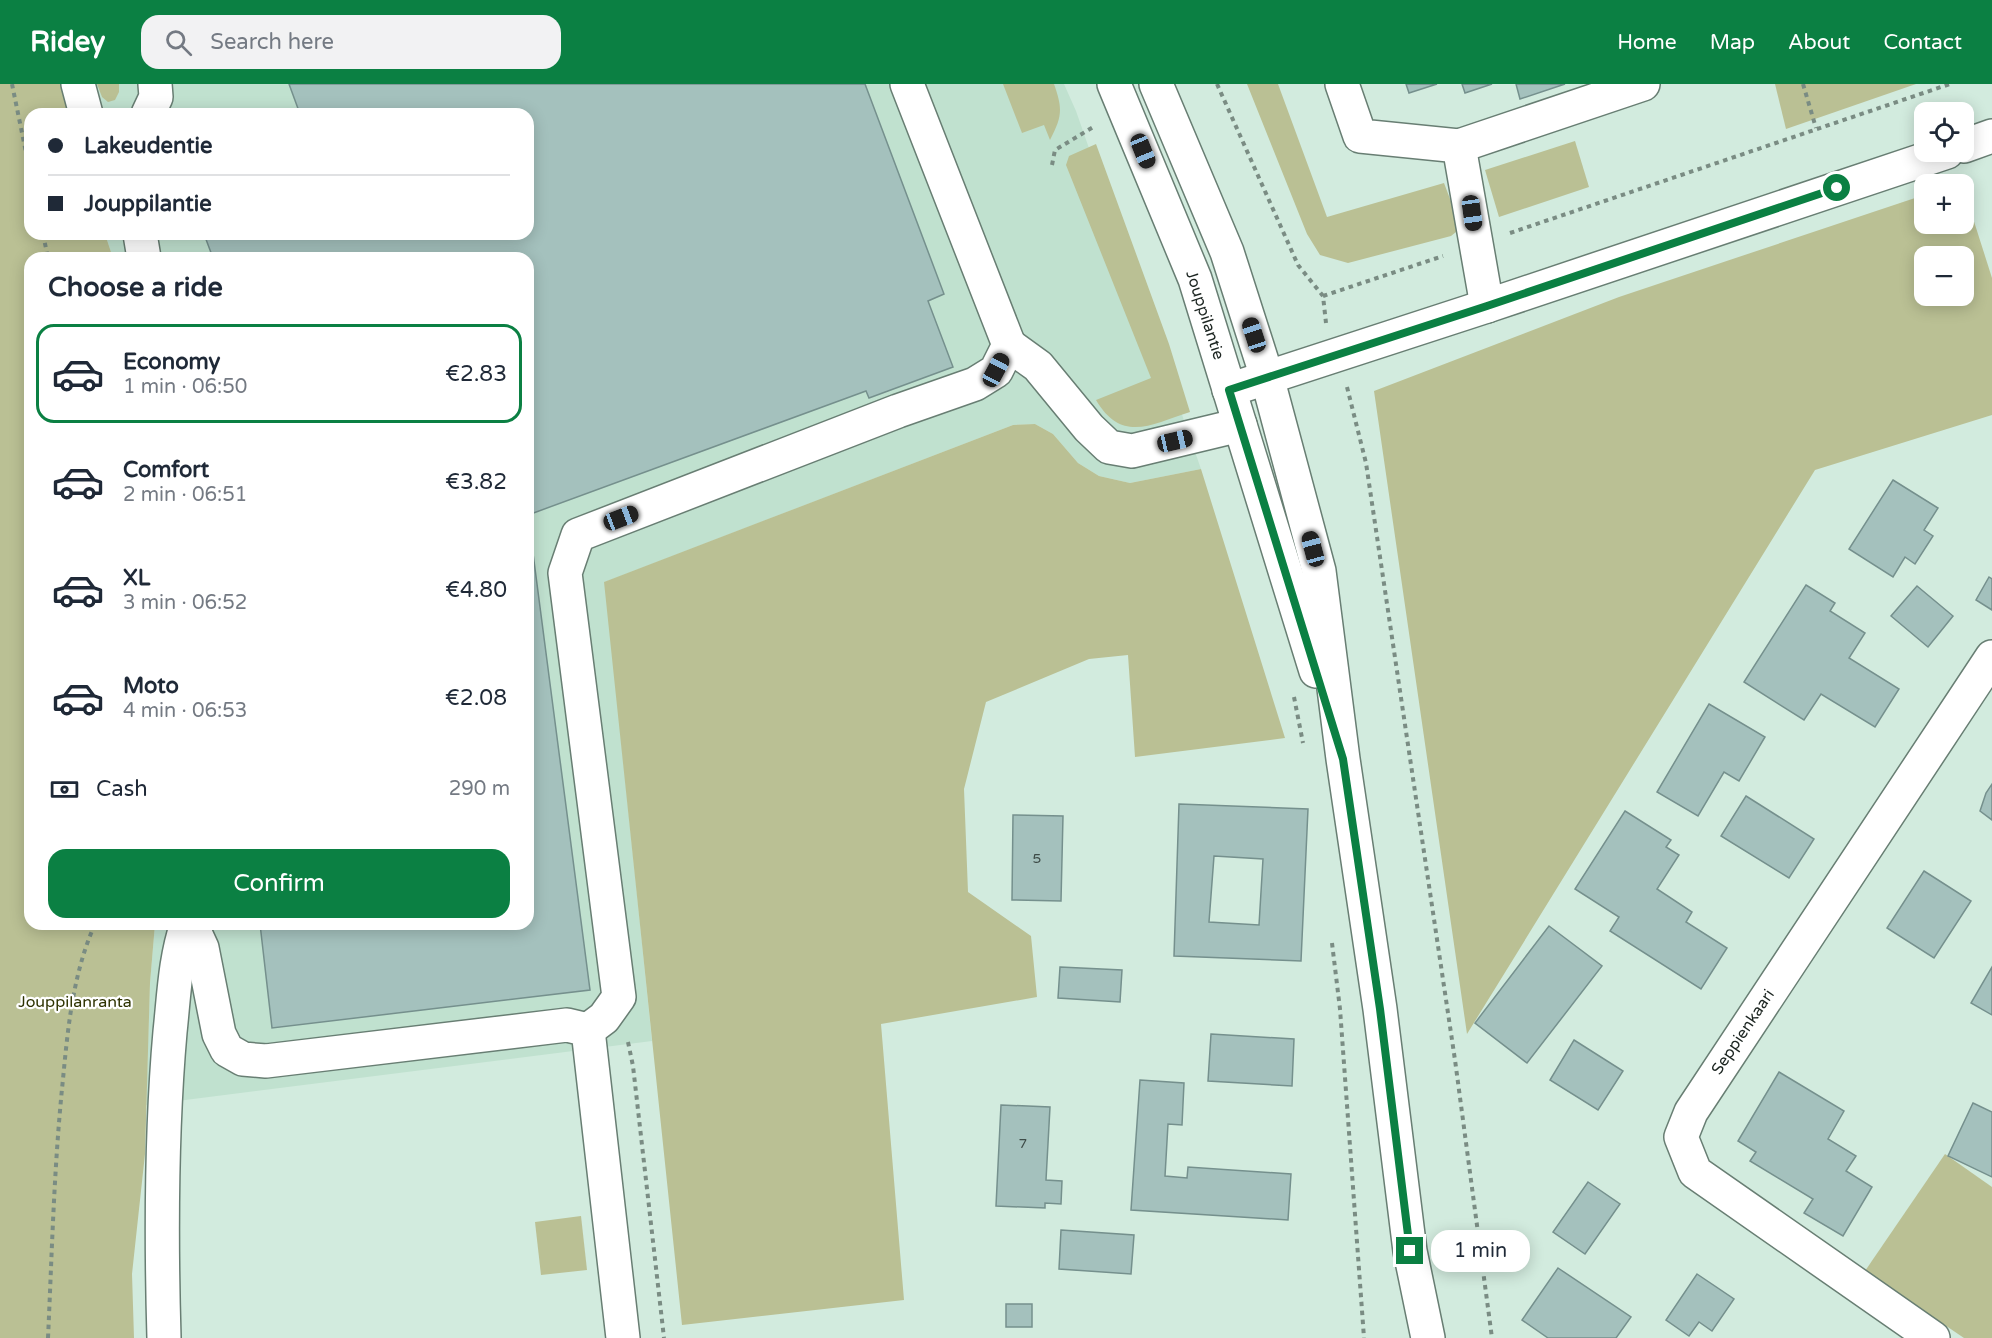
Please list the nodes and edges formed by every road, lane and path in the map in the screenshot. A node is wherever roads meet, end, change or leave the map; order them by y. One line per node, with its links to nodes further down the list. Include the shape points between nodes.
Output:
1 (12, 84): 18 (path)
2 (78, 84): 12 (main road)
3 (155, 84): 13 (main road, via 156,97)
4 (907, 84): 25 (main road)
5 (1114, 84): 28 (main road, Jouppilantie, via 1195,279)
6 (1156, 84): 27 (main road, Jouppilantie, via 1227,252)
7 (1217, 84): 23 (path, via 1298,265)
8 (1342, 84): 19 (main road, via 1360,136)
9 (1643, 84): 19 (main road)
10 (1803, 84): 15 (path)
11 (1950, 84): 15 (path)
12 (84, 108)
13 (151, 108)
14 (1101, 123): 21 (path, via 1055,150)
15 (1816, 128): 22 (path)
16 (1992, 136): 17 (main road)
17 (1974, 142)
18 (24, 143)
19 (1459, 146): 22 (main road)
20 (1917, 162): 24 (main road)
21 (1052, 165)
22 (1476, 245): 23 (path); 24 (main road)
23 (1323, 296): 26 (path)
24 (1487, 306): 26 (main road)
25 (1010, 345): 29 (main road, via 1038,366 1109,447 1132,451); 38 (main road, via 996,370 975,384 578,535 565,573)
26 (1336, 354): 27 (main road); 48 (path, via 1366,463 1455,1060)
27 (1267, 377): 28 (main road); 33 (main road, Jouppilantie, via 1319,571)
28 (1229, 390): 29 (main road, Jouppilantie)
29 (1240, 425): 33 (main road, Jouppilantie)
30 (1992, 657): 49 (main road, Seppienkaari, via 1690,1112 1681,1137 1695,1172)
31 (1294, 693): 32 (path)
32 (1304, 748)
33 (1343, 759): 40 (main road, Jouppilantie)
34 (92, 930): 41 (path, via 69,1018 57,1138)
35 (186, 930): 42 (main road, via 179,948 166,1075 162,1153)
36 (192, 930): 39 (main road, via 202,948 219,1034 227,1050 243,1059 266,1061 567,1024)
37 (1332, 940): 45 (path)
38 (619, 997): 39 (main road); 44 (path, via 633,1066)
39 (588, 1030): 43 (main road)
40 (1410, 1251): 46 (main road, Jouppilantie); 47 (main road, Jouppilantie)
41 (48, 1338)
42 (164, 1338)
43 (623, 1338)
44 (664, 1338)
45 (1364, 1338)
46 (1412, 1338)
47 (1428, 1338)
48 (1492, 1338)
49 (1934, 1338)

